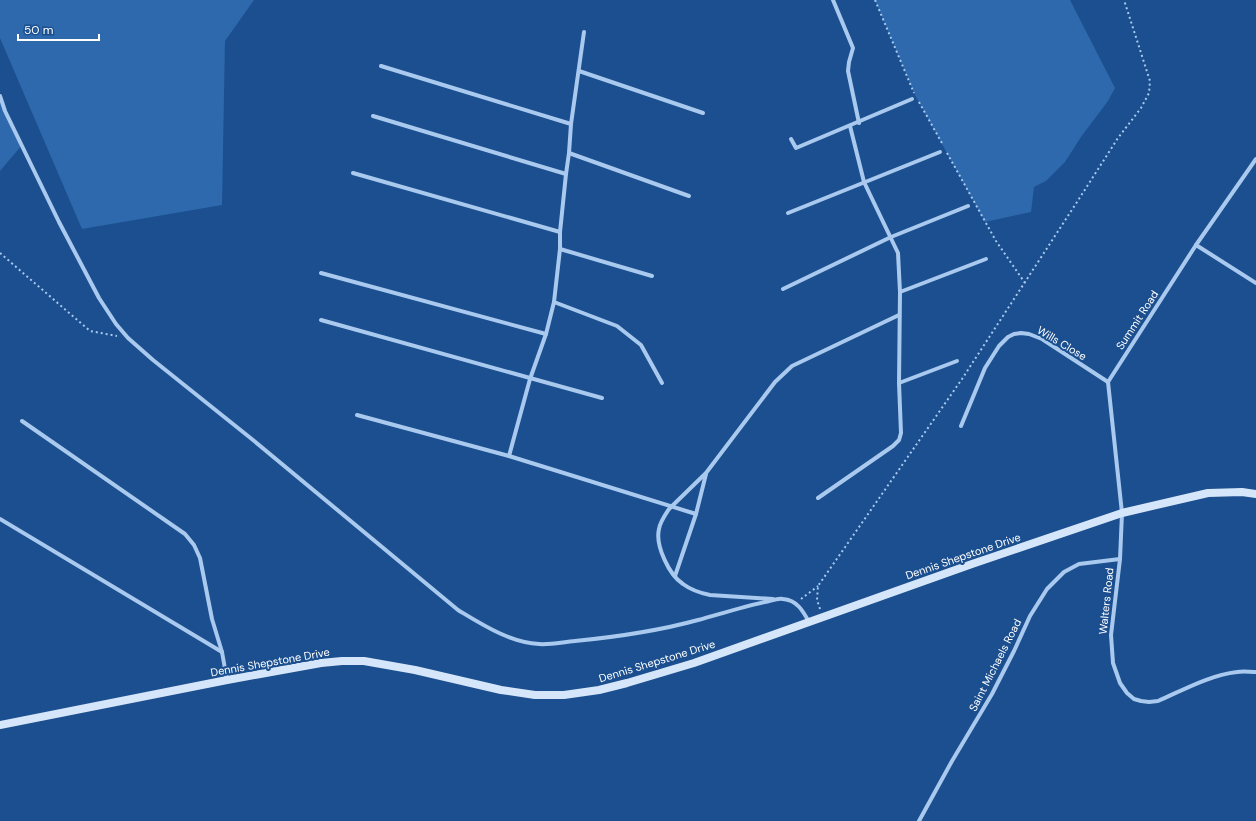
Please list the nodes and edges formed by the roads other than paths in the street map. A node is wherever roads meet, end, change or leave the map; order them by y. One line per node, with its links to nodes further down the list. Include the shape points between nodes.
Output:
1 (833, 0): 9 (street, via 853,48 848,71)
2 (584, 32): 4 (street)
3 (382, 66): 10 (street)
4 (579, 71): 7 (street); 10 (street)
5 (0, 96): 55 (street, via 5,111 99,298 128,338 458,610 514,639 541,644 608,638 680,625)
6 (912, 99): 9 (street)
7 (703, 113)
8 (373, 116): 17 (street)
9 (859, 123): 11 (street)
10 (571, 124): 14 (street)
11 (850, 126): 12 (street, via 796,148); 18 (street)
12 (791, 139)
13 (940, 152): 18 (street)
14 (569, 153): 17 (street); 19 (street)
15 (1256, 159): 24 (street, Summit Road)
16 (352, 173): 22 (street)
17 (566, 174): 22 (street)
18 (864, 182): 21 (street); 23 (street)
19 (688, 196)
20 (968, 206): 23 (street)
21 (788, 213)
22 (560, 232): 25 (street)
23 (891, 237): 30 (street); 31 (street, via 898,253)
24 (1196, 245): 29 (street); 38 (street, Summit Road)
25 (560, 249): 28 (street); 32 (street)
26 (986, 259): 31 (street)
27 (321, 273): 35 (street)
28 (652, 276)
29 (1256, 283)
30 (783, 289)
31 (900, 292): 33 (street)
32 (554, 302): 35 (street); 39 (street, via 617,326 641,345)
33 (899, 315): 40 (street); 46 (street, via 792,366 775,382)
34 (321, 320): 37 (street)
35 (546, 334): 37 (street)
36 (957, 361): 40 (street)
37 (530, 379): 41 (street); 45 (street)
38 (1108, 382): 44 (street, Wills Close, via 1042,339 1029,334 1014,334 999,346 986,368); 50 (street)
39 (662, 383)
40 (899, 383): 48 (street, via 899,440)
41 (602, 398)
42 (357, 415): 45 (street)
43 (22, 421): 57 (street, via 190,539 200,558 212,619)
44 (961, 426)
45 (509, 456): 49 (street)
46 (706, 473): 49 (street); 51 (street)
47 (1256, 494): 50 (street, Dennis Shepstone Drive, via 1208,493)
48 (818, 498)
49 (672, 505): 51 (street); 54 (street, via 658,530 663,558)
50 (1122, 513): 53 (street, Walters Road); 56 (street, Dennis Shepstone Drive)
51 (696, 514): 54 (street)
52 (0, 519): 57 (street)
53 (1120, 559): 58 (street, Walters Road, via 1111,635 1113,663 1120,683 1134,699 1158,701 1218,676); 61 (street, Saint Michaels Road, via 1079,564 1064,572 1047,588 1030,616 992,694)
54 (675, 576): 55 (street, via 682,584 700,593)
55 (778, 599): 56 (street, via 793,602)
56 (809, 622): 59 (street, Dennis Shepstone Drive, via 694,663 627,683 564,695 534,695 501,690 364,661 321,663)
57 (222, 652): 59 (street)
58 (1256, 672)
59 (227, 680): 60 (street, Dennis Shepstone Drive)
60 (0, 725)
61 (919, 821)

